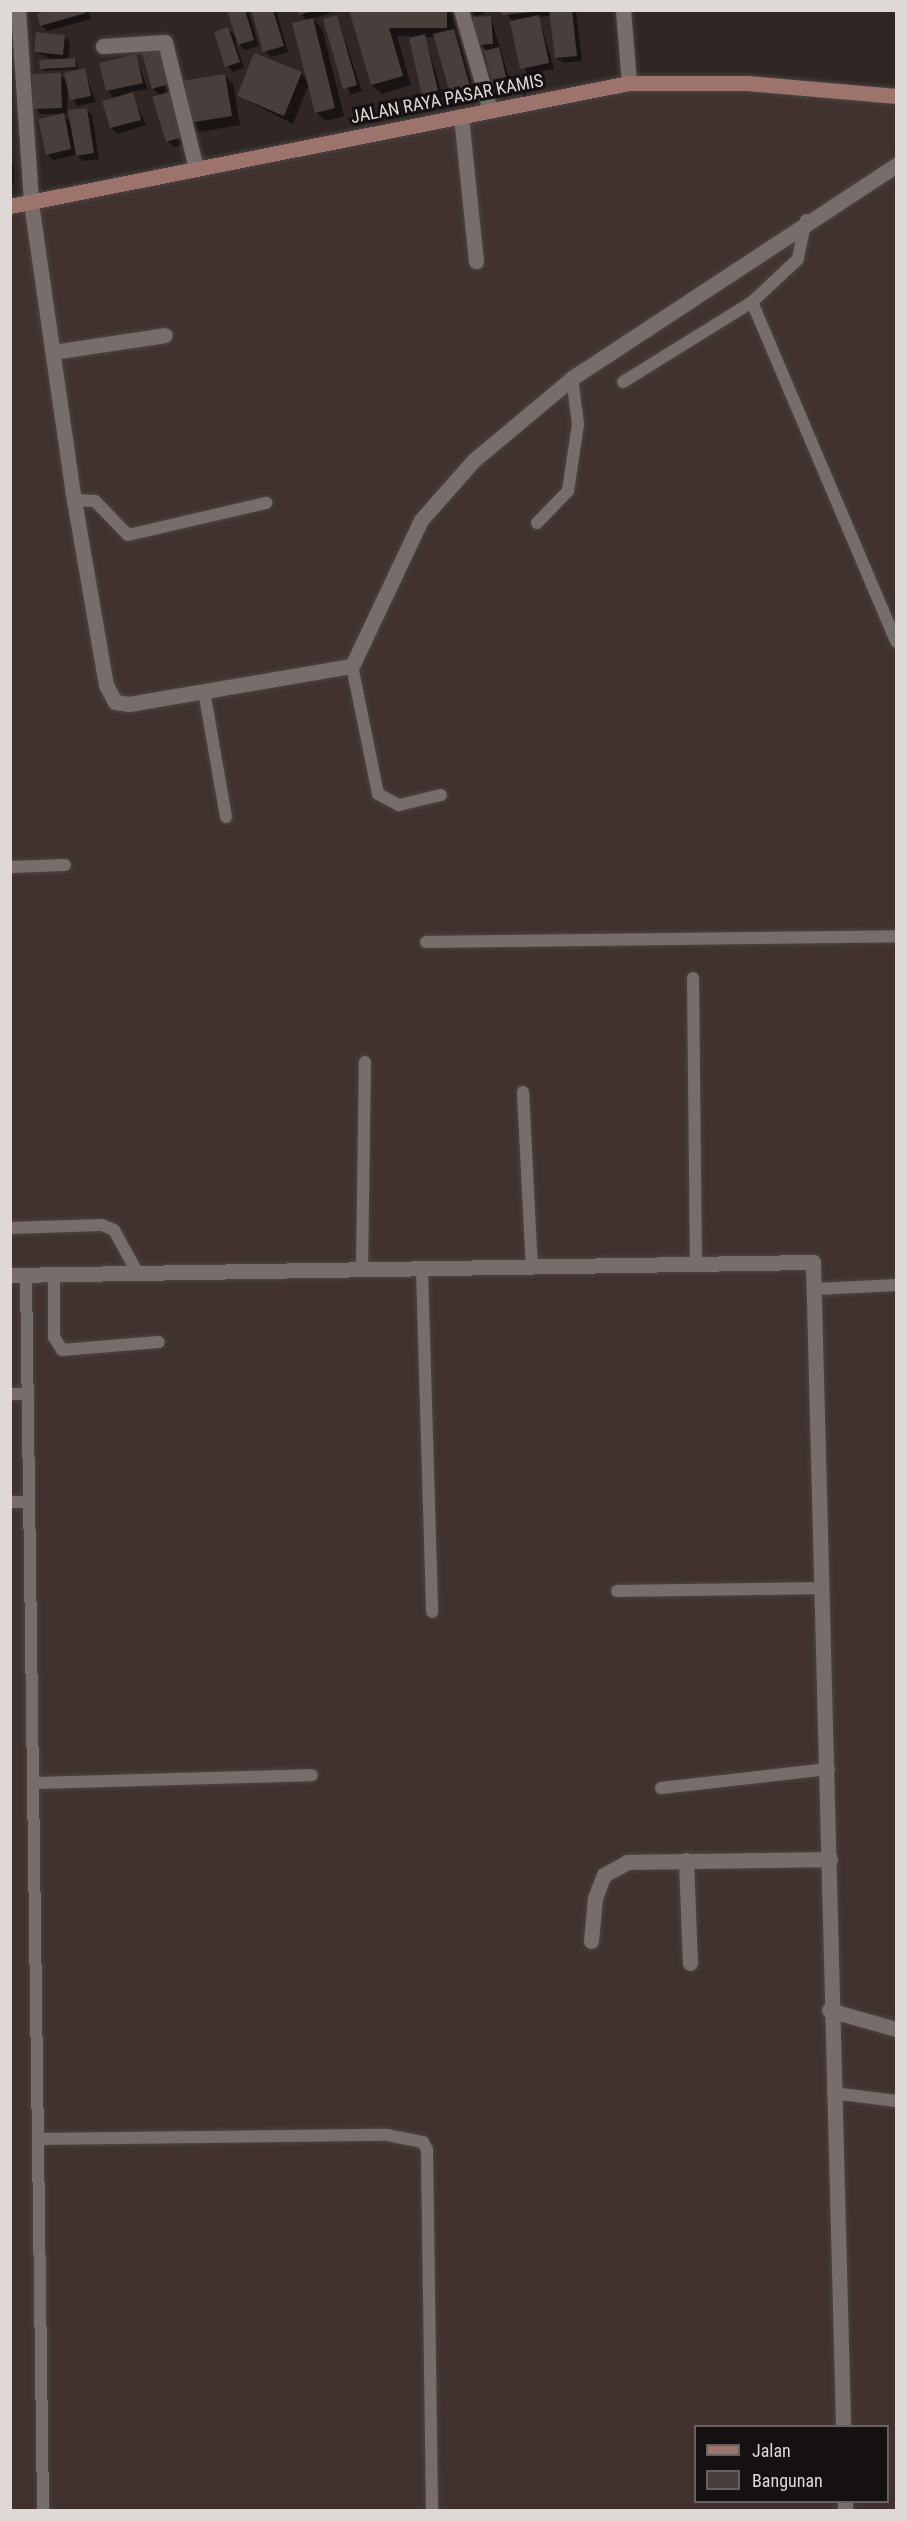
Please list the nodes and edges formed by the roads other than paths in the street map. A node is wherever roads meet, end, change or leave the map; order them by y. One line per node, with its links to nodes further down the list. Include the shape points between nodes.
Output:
1 (18, 10): 5 (street)
2 (461, 10): 8 (street)
3 (623, 10): 6 (street)
4 (103, 46): 11 (street, via 165,42)
5 (17, 74): 12 (street)
6 (629, 83): 7 (main road, JALAN RAYA PASAR KAMIS, via 747,83); 8 (main road, JALAN RAYA PASAR KAMIS)
7 (897, 96)
8 (490, 110): 9 (main road, JALAN RAYA PASAR KAMIS)
9 (461, 116): 11 (main road, JALAN RAYA PASAR KAMIS); 15 (street)
10 (897, 165): 14 (street)
11 (196, 168): 12 (main road, JALAN RAYA PASAR KAMIS)
12 (31, 203): 13 (main road, JALAN RAYA PASAR KAMIS); 18 (street)
13 (10, 206)
14 (806, 220): 16 (lane, via 798,259); 19 (street)
15 (476, 261)
16 (752, 302): 20 (lane); 24 (lane)
17 (165, 335): 18 (street)
18 (53, 352): 21 (street)
19 (572, 378): 23 (lane, via 578,424 568,491); 25 (street, via 474,460 439,496 421,520)
20 (623, 382)
21 (74, 500): 22 (lane, via 95,501 128,535); 26 (street, via 110,696 129,704)
22 (266, 503)
23 (537, 524)
24 (897, 642)
25 (352, 666): 26 (street); 27 (lane, via 378,794 399,805)
26 (204, 691): 28 (lane)
27 (441, 795)
28 (226, 817)
29 (65, 865): 30 (lane)
30 (10, 867)
31 (897, 936): 32 (lane)
32 (426, 942)
33 (693, 978): 37 (lane)
34 (365, 1062): 39 (lane)
35 (523, 1092): 38 (lane)
36 (10, 1228): 41 (lane, via 102,1225 114,1230)
37 (696, 1266): 38 (street); 46 (street, via 808,1261 815,1266)
38 (532, 1269): 40 (street)
39 (362, 1270): 40 (street); 41 (street)
40 (422, 1270): 54 (lane)
41 (136, 1272): 43 (street)
42 (26, 1274): 43 (street); 44 (street); 49 (lane)
43 (54, 1274): 47 (lane, via 54,1337 62,1350)
44 (10, 1275)
45 (897, 1286): 46 (lane)
46 (817, 1289): 52 (street)
47 (159, 1342)
48 (10, 1394): 49 (lane)
49 (28, 1394): 51 (lane)
50 (10, 1502): 51 (lane)
51 (29, 1502): 57 (lane)
52 (823, 1588): 53 (lane); 55 (street)
53 (617, 1591)
54 (432, 1612)
55 (829, 1769): 58 (lane); 59 (street)
56 (312, 1775): 57 (lane)
57 (33, 1783): 67 (lane)
58 (662, 1788)
59 (830, 1859): 60 (street); 63 (street)
60 (686, 1860): 61 (street, via 612,1867 595,1898); 62 (street)
61 (591, 1941)
62 (690, 1963)
63 (829, 2010): 64 (street); 65 (street)
64 (897, 2029)
65 (833, 2093): 66 (lane); 68 (street)
66 (897, 2101)
67 (38, 2139): 69 (lane); 70 (lane, via 387,2135 423,2142 427,2150)
68 (843, 2425)
69 (43, 2511)
70 (432, 2511)

